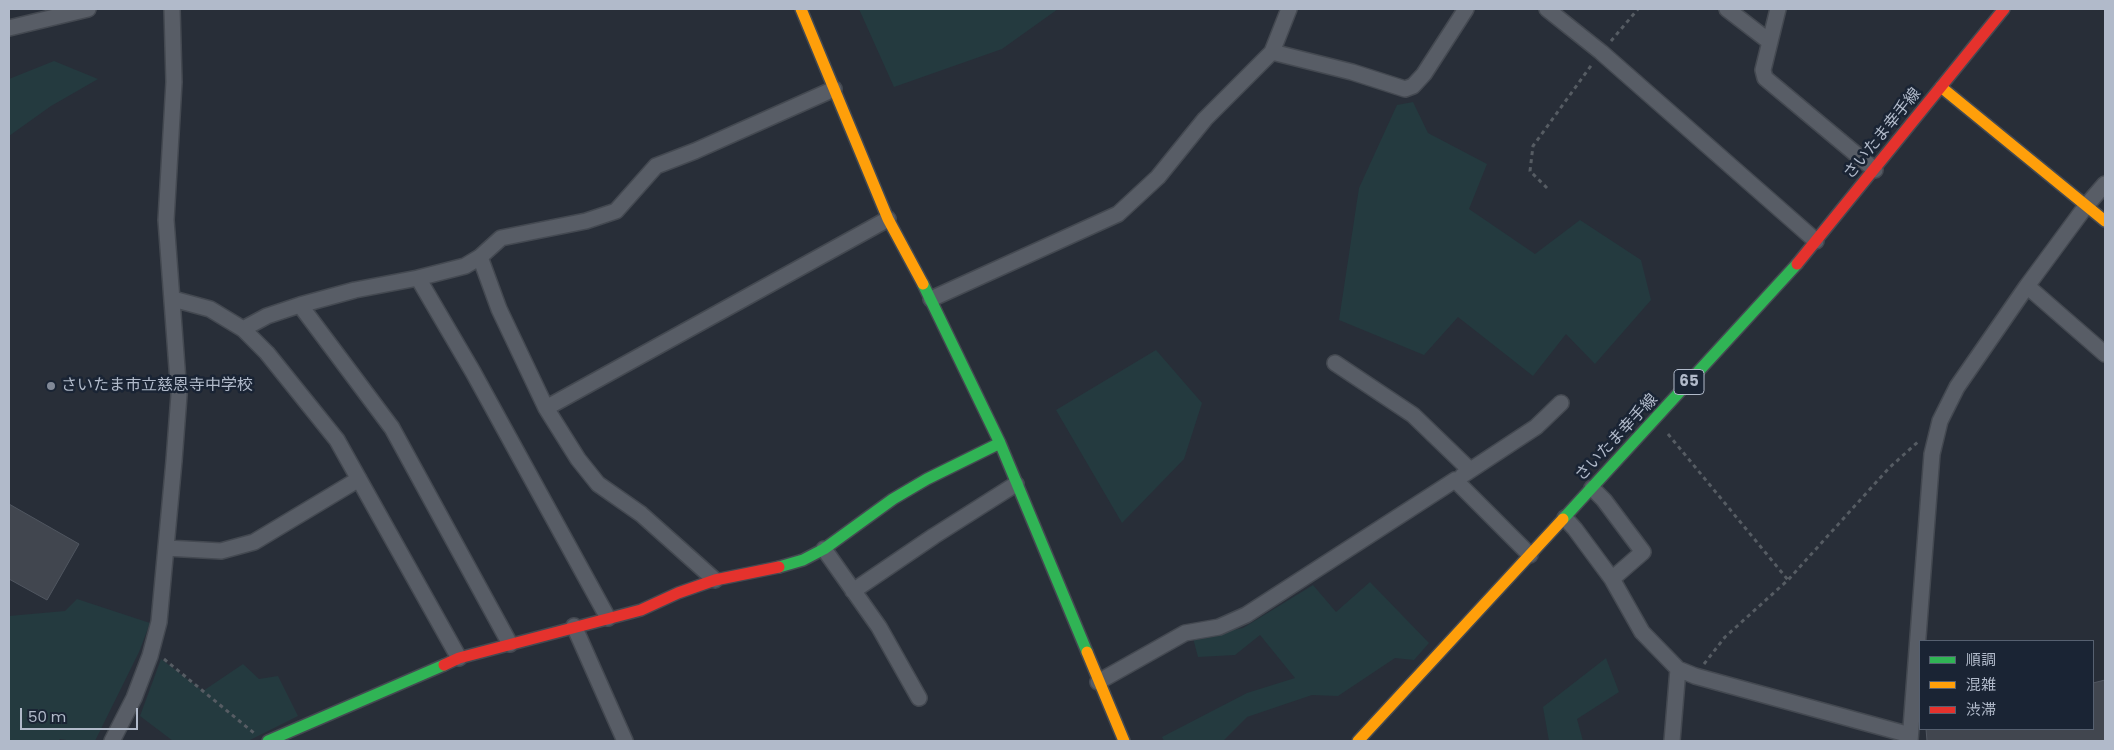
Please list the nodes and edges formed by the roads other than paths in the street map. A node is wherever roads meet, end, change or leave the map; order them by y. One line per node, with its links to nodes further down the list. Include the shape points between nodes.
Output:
1 (88, 9): 10 (street)
2 (172, 9): 24 (street, via 174,82 166,220)
3 (801, 9): 14 (street)
4 (1289, 9): 12 (street)
5 (1466, 9): 12 (street, via 1424,74 1413,86 1405,89)
6 (1547, 9): 20 (street, via 1601,52)
7 (1727, 9): 11 (street)
8 (1778, 9): 11 (street)
9 (2004, 9): 13 (street, さいたま幸手線 / 65)
10 (9, 28)
11 (1770, 42): 15 (street, via 1763,70 1766,78)
12 (1272, 52): 25 (street, via 1205,119 1158,177 1118,214)
13 (1941, 87): 15 (street, さいたま幸手線 / 65); 17 (street)
14 (834, 90): 18 (street); 21 (street, via 656,166 616,211 586,221 500,238)
15 (1875, 170): 20 (street, さいたま幸手線 / 65)
16 (2105, 184): 17 (street)
17 (2086, 206): 19 (street); 23 (street)
18 (888, 219): 25 (street); 31 (street)
19 (2105, 221)
20 (1816, 241): 37 (street, さいたま幸手線 / 65)
21 (480, 257): 22 (street, via 465,266); 31 (street, via 500,309)
22 (418, 278): 26 (street); 45 (street)
23 (2026, 286): 28 (street); 52 (street, via 1958,387 1940,421 1932,454)
24 (173, 299): 27 (street, via 210,309); 39 (street, via 179,395)
25 (931, 299): 32 (street)
26 (300, 305): 27 (street, via 267,316); 47 (street, via 392,428)
27 (243, 329): 34 (street, via 337,440)
28 (2105, 354)
29 (1335, 363): 33 (street, via 1413,415)
30 (1561, 403): 33 (street, via 1536,427)
31 (546, 408): 42 (street, via 598,484 641,514)
32 (1000, 443): 36 (street); 40 (street, via 893,499)
33 (1470, 470): 35 (street)
34 (359, 479): 39 (street, via 254,542 221,551); 48 (street)
35 (1455, 480): 41 (street); 50 (street, via 1246,615 1219,628 1185,634)
36 (1016, 484): 44 (street); 50 (street)
37 (1592, 488): 38 (street, さいたま幸手線 / 65); 43 (street, via 1643,552)
38 (1564, 518): 41 (street, さいたま幸手線 / 65); 43 (street)
39 (166, 548): 53 (street, via 159,622 152,649 134,698)
40 (824, 549): 42 (street, via 804,560); 44 (street)
41 (1530, 555): 57 (street, さいたま幸手線 / 65)
42 (715, 580): 45 (street, via 641,610)
43 (1612, 580): 49 (street, via 1642,632)
44 (853, 591): 51 (street, via 879,627)
45 (608, 618): 46 (street)
46 (574, 626): 47 (street); 55 (street)
47 (510, 644): 48 (street)
48 (460, 658): 54 (street)
49 (1678, 668): 52 (street, via 1695,676); 58 (street)
50 (1098, 682): 56 (street)
51 (920, 698)
52 (1910, 738)
53 (112, 741)
54 (268, 741)
55 (625, 741)
56 (1124, 741)
57 (1358, 741)
58 (1672, 741)

